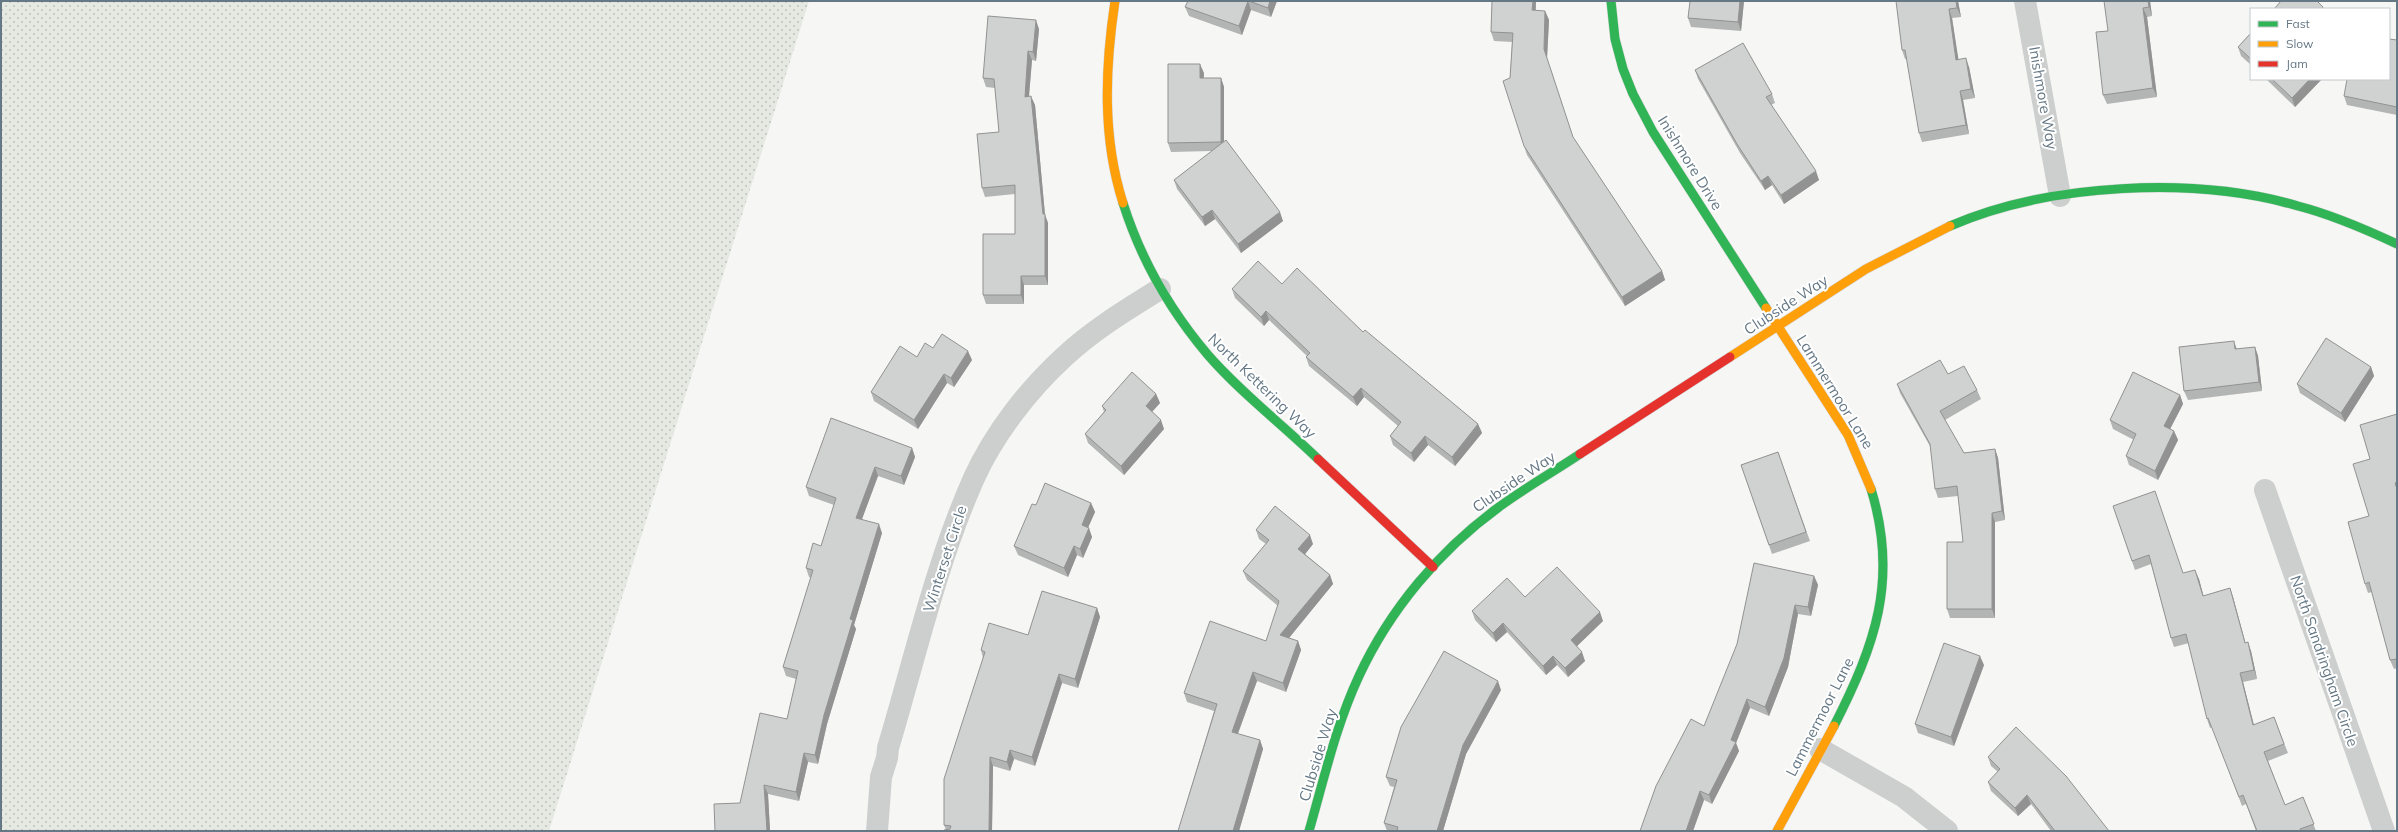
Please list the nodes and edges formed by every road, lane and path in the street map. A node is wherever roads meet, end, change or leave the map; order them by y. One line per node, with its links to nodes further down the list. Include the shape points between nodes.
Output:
1 (1115, 1): 6 (street, North Kettering Way, via 1106,69 1105,100 1109,146 1120,195 1134,239)
2 (1611, 1): 7 (street, Inishmore Drive, via 1615,39 1632,94 1653,132)
3 (2026, 1): 4 (street, Inishmore Way)
4 (2060, 196): 5 (street, Clubside Way, via 2100,190 2154,187 2230,192 2311,210); 7 (street, Clubside Way, via 1982,214 1918,241 1866,269)
5 (2397, 244)
6 (1160, 289): 9 (street, North Kettering Way, via 1208,356); 11 (street, Winterset Circle, via 1118,315 1063,358 1012,416 996,438 974,478 952,532 888,748 881,777)
7 (1777, 328): 9 (street, Clubside Way, via 1500,506 1469,530); 10 (street, Lammermoor Lane, via 1854,446 1866,470 1882,530 1884,576 1878,622 1854,687)
8 (2265, 490): 15 (street, North Sandringham Circle)
9 (1433, 567): 12 (street, Clubside Way, via 1402,604 1369,656 1346,713)
10 (1820, 749): 13 (street, Lammermoor Lane); 14 (street, via 1904,797)
11 (877, 831)
12 (1309, 831)
13 (1777, 831)
14 (1947, 831)
15 (2384, 831)

